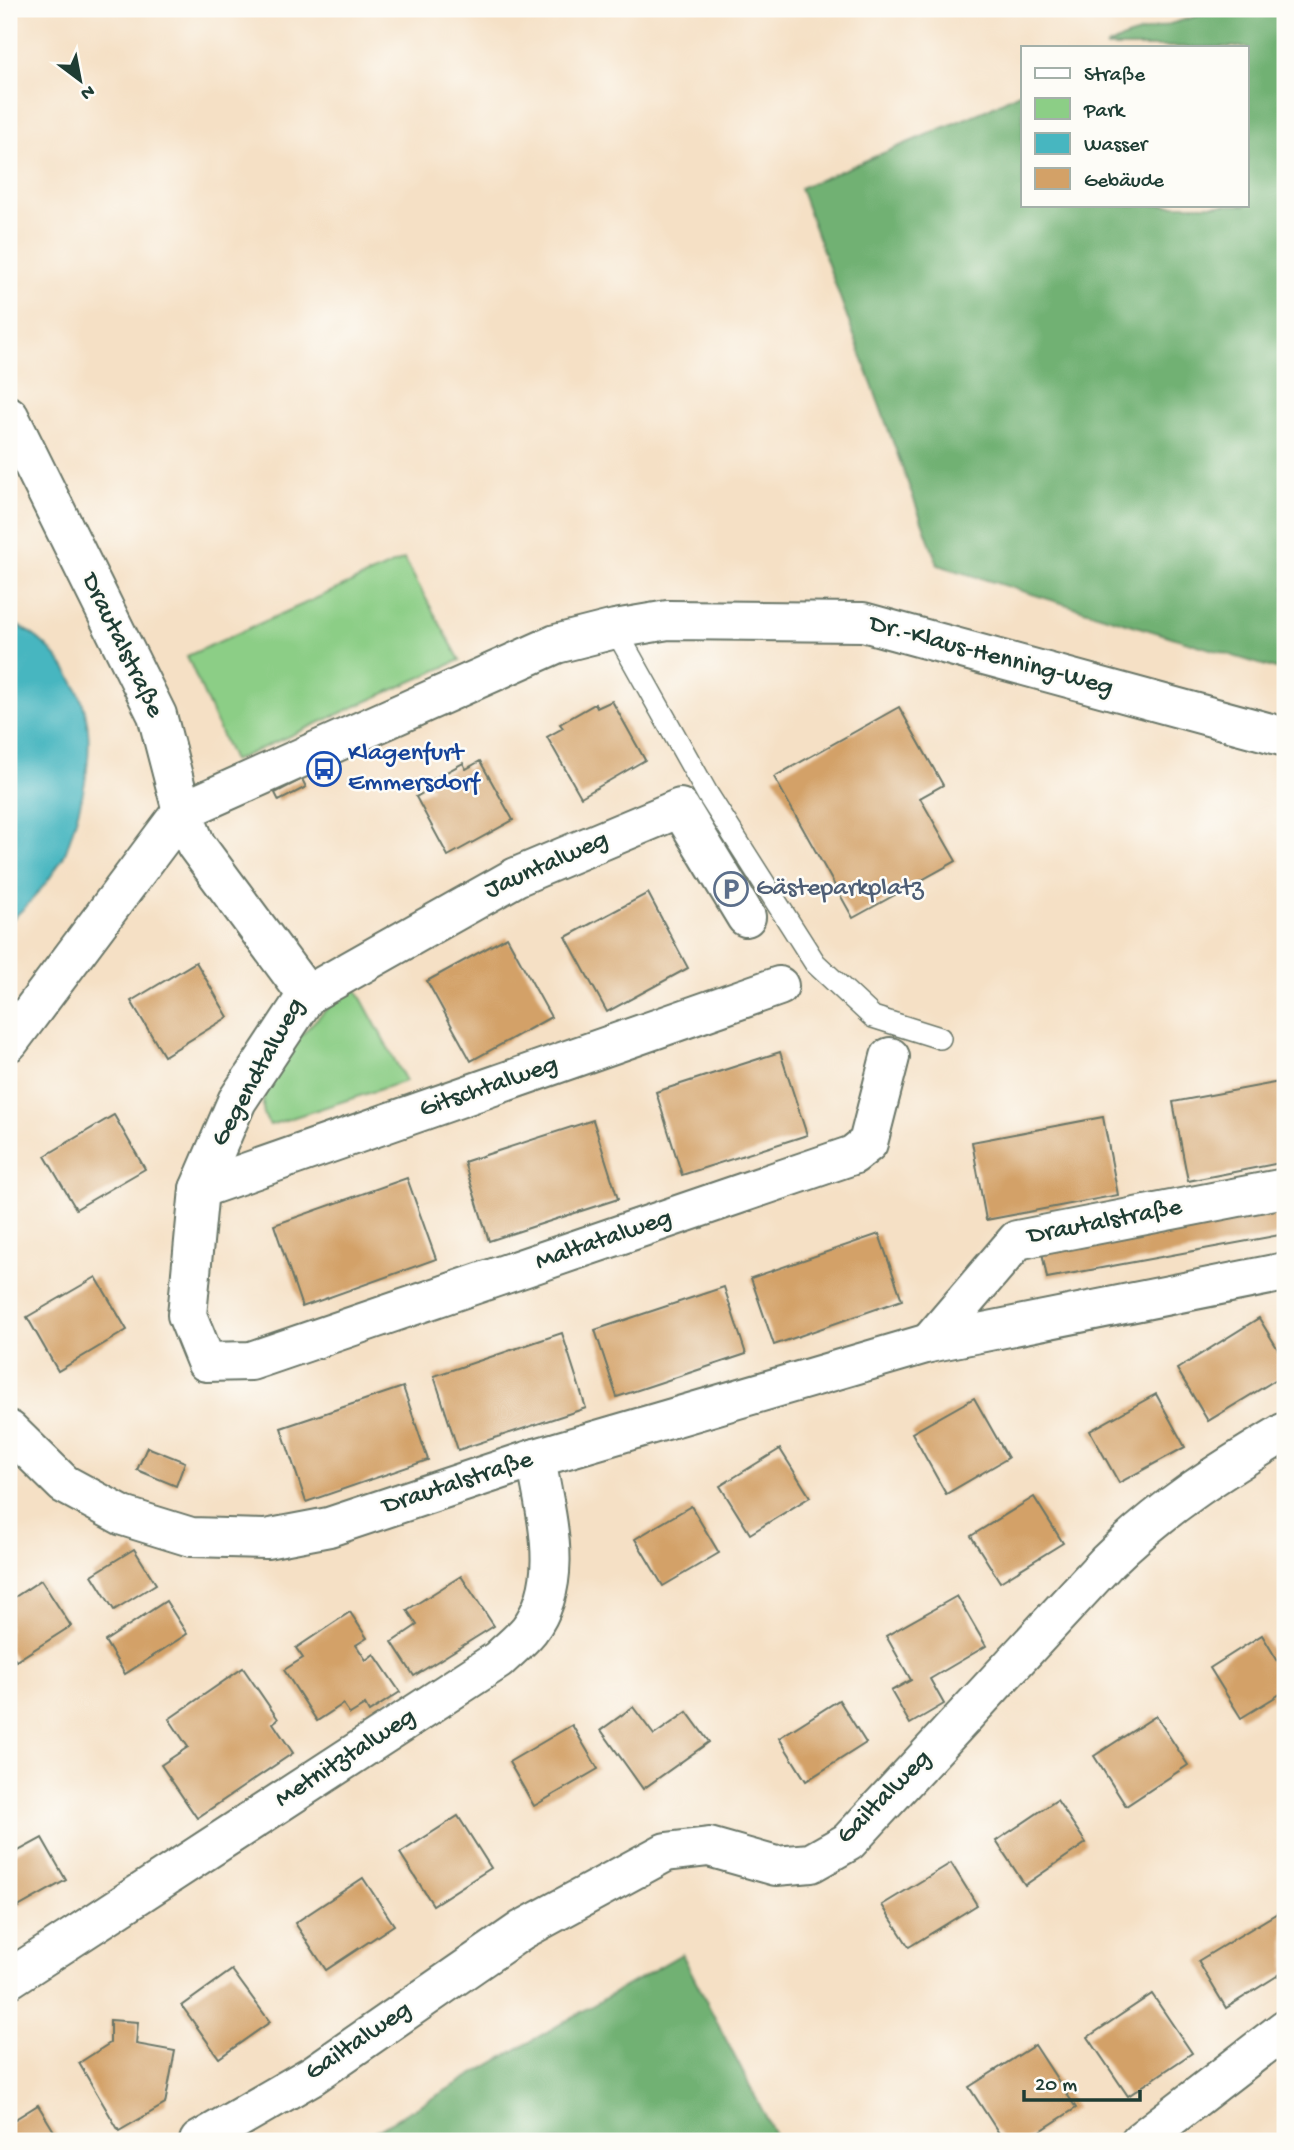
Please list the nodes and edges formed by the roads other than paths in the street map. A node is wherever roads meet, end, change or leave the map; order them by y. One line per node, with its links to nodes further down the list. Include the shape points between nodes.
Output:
1 (9, 416): 4 (street, Drautalstraße, via 158,715)
2 (615, 629): 3 (street, Dr.-Klaus-Henning-Weg, via 668,620 863,622); 4 (street, Dr.-Klaus-Henning-Weg, via 556,644); 8 (lane, via 708,795 815,963 873,1017)
3 (1285, 737)
4 (182, 811): 7 (street, Gegendtalweg, via 196,845); 9 (street)
5 (746, 917): 7 (street, Jauntalweg, via 680,808 516,877)
6 (779, 986): 12 (street, Gitschtalweg)
7 (307, 995): 12 (street, Gegendtalweg, via 237,1101)
8 (940, 1038)
9 (9, 1042)
10 (890, 1057): 15 (street, Maltatalweg, via 868,1143 853,1155)
11 (1285, 1188): 14 (street, Drautalstraße, via 1017,1240)
12 (199, 1189): 15 (street, Gegendtalweg, via 187,1315 206,1362)
13 (1285, 1272): 14 (street, Drautalstraße)
14 (929, 1343): 18 (street, Drautalstraße)
15 (251, 1361)
16 (9, 1430): 18 (street, Drautalstraße, via 64,1484 123,1516 191,1537 266,1539 329,1527)
17 (1285, 1432): 21 (street, Gailtalweg, via 1147,1522 848,1842 811,1863 776,1866 709,1847 666,1852 522,1930 313,2075)
18 (536, 1458): 19 (street, Metnitztalweg, via 551,1551 548,1594 529,1629 498,1660)
19 (9, 1979)
20 (1285, 2029): 22 (street)
21 (199, 2141)
22 (1140, 2141)

